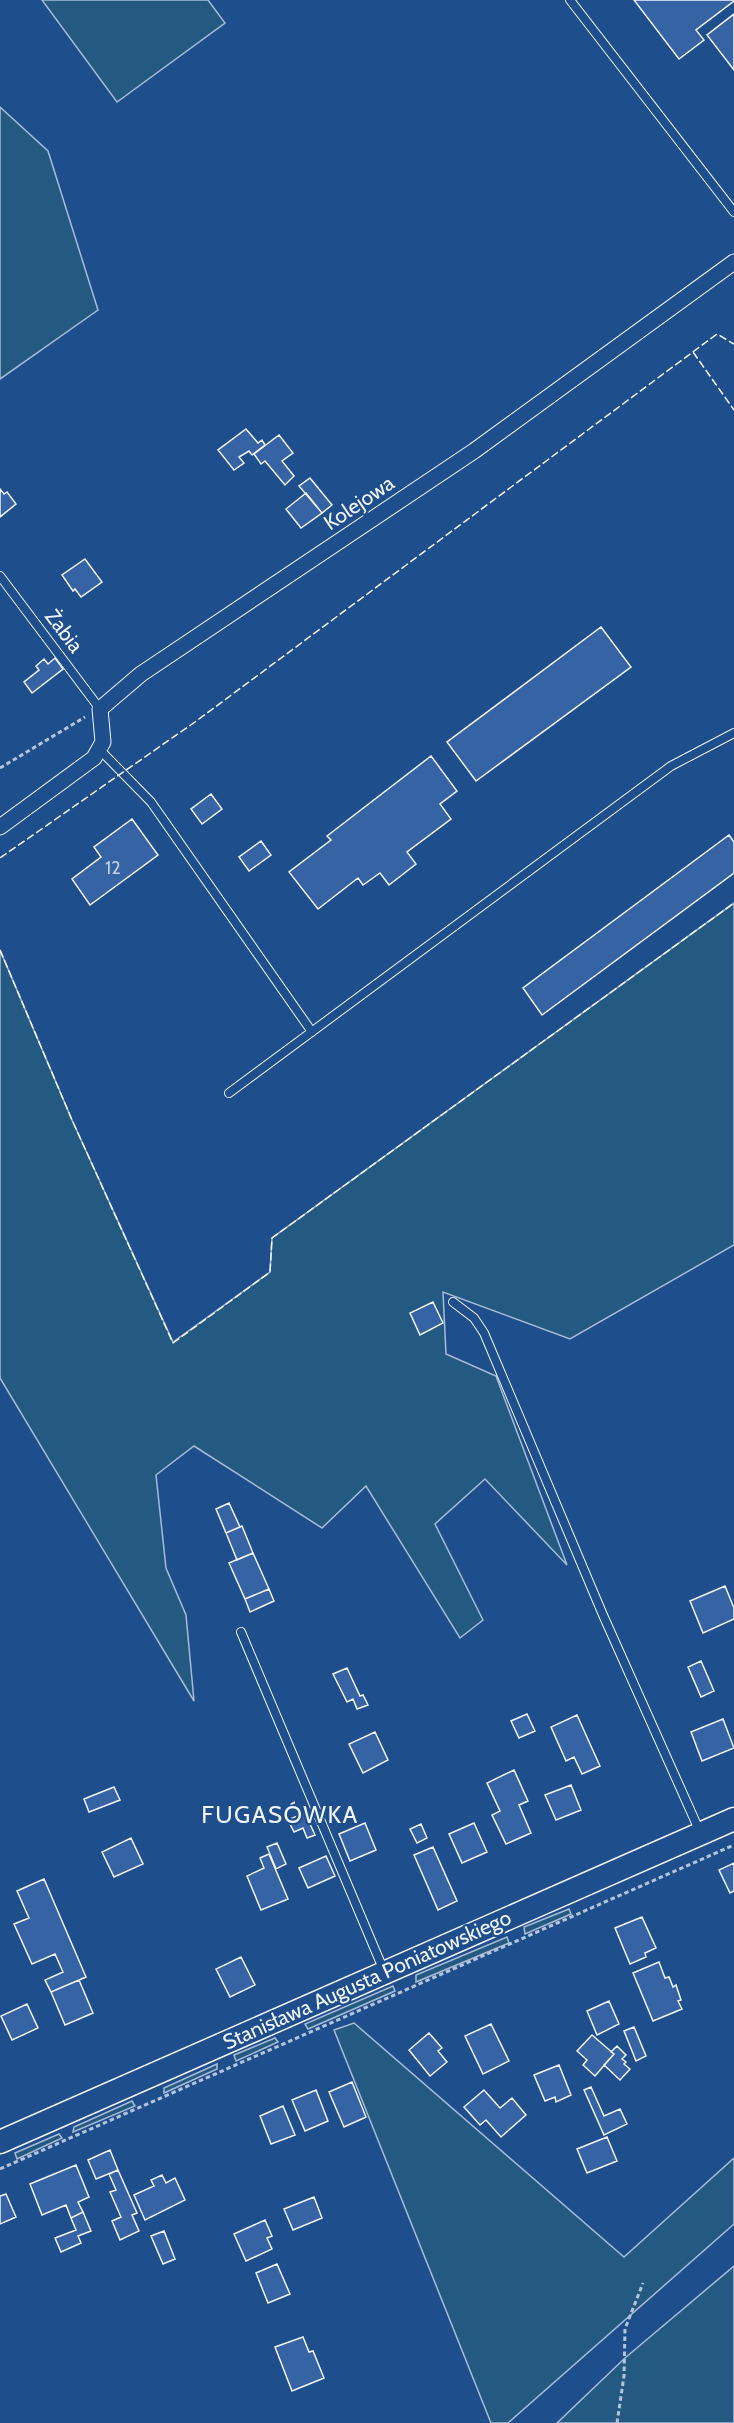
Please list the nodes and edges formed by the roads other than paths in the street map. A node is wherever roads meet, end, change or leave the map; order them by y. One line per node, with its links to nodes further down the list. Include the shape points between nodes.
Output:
1 (570, 0): 2 (lane)
2 (734, 212)
3 (734, 262): 5 (street, Kolejowa, via 474,451 141,674)
4 (0, 576): 5 (lane, Żabia)
5 (100, 709): 7 (street)
6 (734, 733): 9 (lane, via 671,766)
7 (100, 750): 8 (street, via 86,765); 9 (lane, via 151,802)
8 (0, 827)
9 (312, 1032): 10 (lane)
10 (229, 1094)
11 (453, 1302): 14 (lane, via 474,1318 484,1333)
12 (241, 1632): 15 (lane)
13 (734, 1819): 14 (main road, Stanisława Augusta Poniatowskiego)
14 (701, 1834): 15 (main road, Stanisława Augusta Poniatowskiego)
15 (385, 1972): 16 (main road, Stanisława Augusta Poniatowskiego)
16 (0, 2142)

